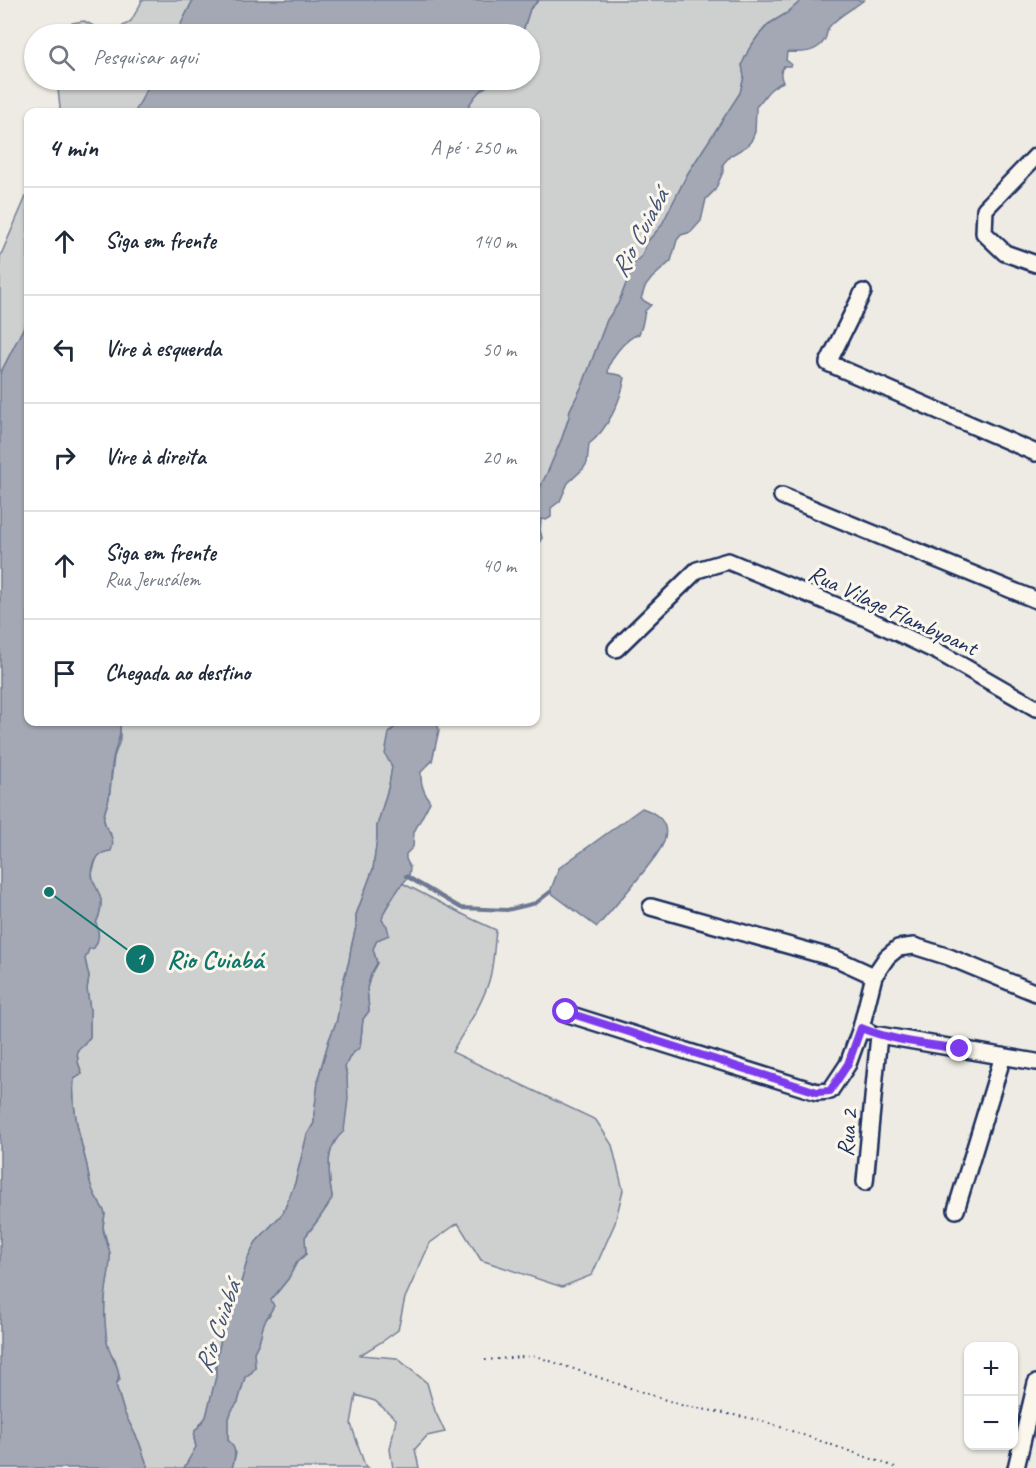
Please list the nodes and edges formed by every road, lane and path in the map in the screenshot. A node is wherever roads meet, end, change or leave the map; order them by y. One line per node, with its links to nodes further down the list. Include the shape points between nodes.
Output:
1 (1036, 156): 2 (street, via 985,209 984,233 1005,253)
2 (1036, 264)
3 (863, 292): 4 (street, via 828,363)
4 (1036, 453)
5 (782, 496): 6 (street)
6 (1036, 600)
7 (616, 649): 8 (street, Rua Vilage Flambyoant, via 697,570 728,561 940,653)
8 (1036, 708)
9 (651, 907): 10 (street, via 837,959)
10 (874, 976): 11 (street, via 898,948 914,946); 13 (street)
11 (1036, 993)
12 (566, 1012): 13 (street, via 817,1092 830,1091 848,1064)
13 (861, 1028): 14 (street)
14 (879, 1035): 15 (street); 17 (street, Rua 2)
15 (1003, 1056): 16 (street); 18 (street)
16 (1036, 1062)
17 (865, 1182)
18 (956, 1210)
19 (485, 1360): 21 (path, via 535,1356 681,1405 760,1420)
20 (1036, 1383): 22 (street)
21 (898, 1468)
22 (1016, 1468)

